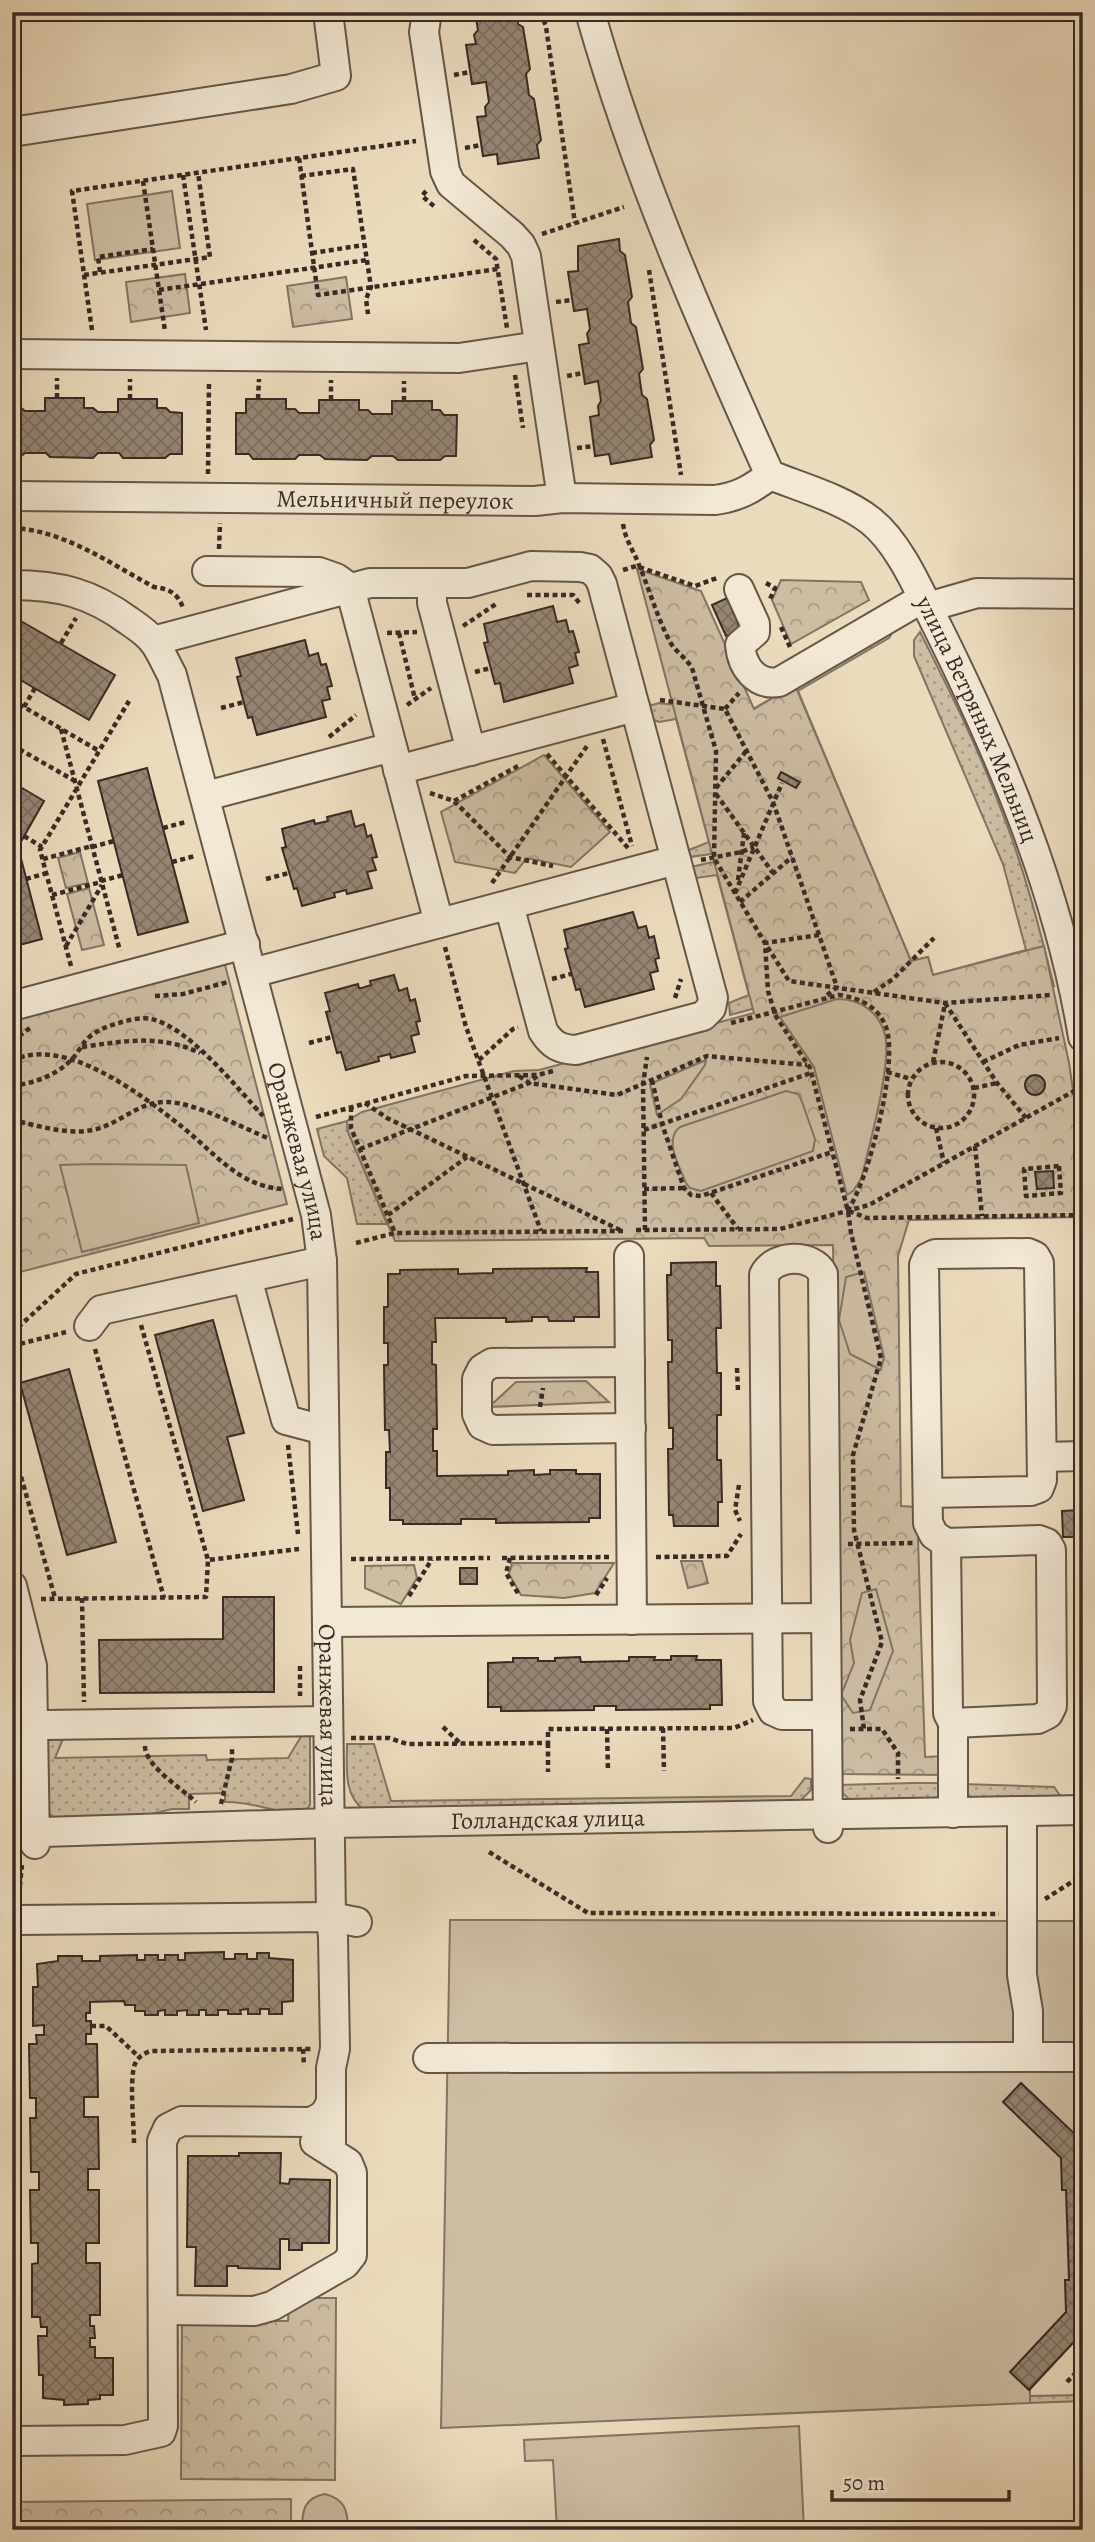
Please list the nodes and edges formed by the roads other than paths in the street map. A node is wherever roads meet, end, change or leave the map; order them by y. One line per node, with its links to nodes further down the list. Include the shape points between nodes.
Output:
1 (328, 12): 4 (street, via 336,76 291,89)
2 (427, 12): 5 (street, via 424,32 451,143 445,171 452,184 524,255)
3 (590, 12): 7 (street, via 652,202)
4 (12, 132)
5 (539, 346): 6 (street, via 459,358); 9 (street)
6 (12, 354)
7 (770, 475): 9 (street, Мельничный переулок, via 749,491 715,500); 16 (street, улица Ветряных Мельниц, via 873,522 890,541)
8 (12, 496): 9 (street, Мельничный переулок)
9 (562, 498)
10 (207, 571): 13 (street, via 319,572)
11 (432, 583): 13 (street, via 370,583); 18 (street, via 468,583 531,566 590,569 602,584); 19 (street, via 432,603)
12 (12, 585): 17 (street, Оранжевая улица, via 59,588 90,596)
13 (350, 588): 17 (street); 20 (street)
14 (739, 589): 16 (street, via 755,624 755,632 740,645 741,651 757,680 768,684)
15 (1083, 594): 16 (street, via 977,593)
16 (925, 603): 28 (street, улица Ветряных Мельниц, via 983,719 1019,806 1069,971)
17 (153, 641): 21 (street, Оранжевая улица, via 179,693)
18 (635, 707): 19 (street, via 599,722); 22 (street)
19 (471, 751): 20 (street)
20 (394, 755): 21 (street); 24 (street)
21 (200, 808): 25 (street, Оранжевая улица)
22 (677, 862): 23 (street); 23 (street, via 713,998 703,1016 657,1035 576,1050 550,1043)
23 (509, 905): 24 (street)
24 (439, 923): 26 (street)
25 (245, 944): 26 (street, Оранжевая улица); 27 (street)
26 (253, 973): 30 (street, Оранжевая улица, via 316,1214)
27 (12, 1006)
28 (1078, 1030)
29 (625, 1243): 33 (street)
30 (322, 1261): 31 (street); 35 (street, Оранжевая улица)
31 (247, 1278): 32 (street, via 101,1310); 35 (street, via 285,1420)
32 (89, 1326)
33 (630, 1362): 34 (street); 34 (street, via 492,1363 477,1379 477,1414 482,1424 493,1430)
34 (631, 1429): 43 (street)
35 (324, 1430): 44 (street, Оранжевая улица)
36 (1083, 1456): 37 (street)
37 (1042, 1457): 38 (street, via 1042,1480 1039,1488 1031,1491); 38 (street, via 1039,1263 1028,1252 935,1254 924,1265)
38 (928, 1493): 39 (street, via 928,1523 934,1535)
39 (946, 1543): 47 (street, via 948,1713); 47 (street, via 1039,1540 1051,1550 1052,1706 1048,1714 1038,1719)
40 (12, 1586): 46 (street, via 32,1667)
41 (826, 1618): 42 (street); 42 (street, via 822,1274 809,1260 778,1261 768,1265 764,1275); 45 (street)
42 (767, 1619): 43 (street); 45 (street, via 768,1701 773,1711)
43 (632, 1620): 44 (street)
44 (327, 1622): 48 (street, Оранжевая улица)
45 (827, 1722): 52 (street)
46 (23, 1723): 48 (street, via 300,1721); 55 (street)
47 (953, 1723): 50 (street)
48 (336, 1730): 54 (street, Оранжевая улица)
49 (1083, 1810): 51 (street, Голландская улица)
50 (954, 1813): 51 (street, Голландская улица); 52 (street, Голландская улица)
51 (1022, 1818): 52 (street, Голландская улица); 53 (street, Голландская улица); 58 (street, via 1022,1975)
52 (828, 1821): 54 (street, Голландская улица)
53 (1083, 1823)
54 (330, 1829): 55 (street, Голландская улица); 56 (street, Оранжевая улица)
55 (23, 1841)
56 (344, 1920): 57 (street); 61 (street, Оранжевая улица, via 333,1937)
57 (14, 1921)
58 (1028, 2057): 59 (street); 60 (street)
59 (1083, 2057)
60 (428, 2059)
61 (331, 2101): 62 (street, via 320,2119); 63 (street, Оранжевая улица)
62 (281, 2122): 63 (street); 64 (street, via 182,2121 168,2128 162,2141)
63 (331, 2151): 64 (street, via 348,2163 352,2173 352,2255 345,2263 272,2306 254,2311)
64 (163, 2310): 65 (street, via 161,2432 125,2440)
65 (12, 2441)

